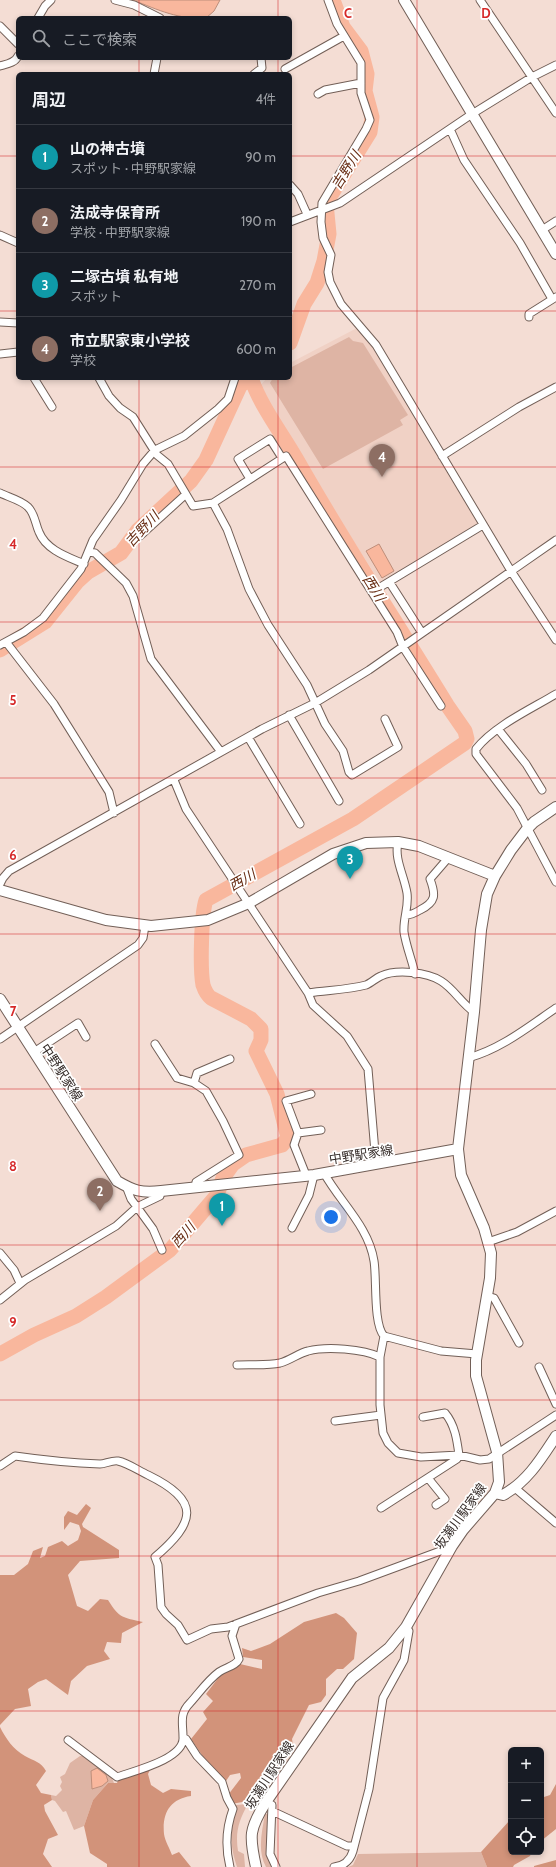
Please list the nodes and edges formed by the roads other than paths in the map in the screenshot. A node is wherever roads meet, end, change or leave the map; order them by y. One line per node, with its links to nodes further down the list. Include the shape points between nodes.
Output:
1 (50, 0): 6 (street)
2 (115, 0): 7 (street, via 134,5)
3 (328, 0): 9 (street)
4 (404, 0): 23 (main road)
5 (480, 0): 19 (street)
6 (39, 16)
7 (156, 16)
8 (0, 26): 10 (street)
9 (344, 36): 16 (street); 20 (street, via 361,64)
10 (16, 42)
11 (16, 58): 15 (street, via 9,64)
12 (157, 60): 17 (street)
13 (261, 60): 18 (street, via 262,68)
14 (556, 65): 19 (street)
15 (0, 66)
16 (285, 69)
17 (154, 72)
18 (257, 72)
19 (532, 77): 22 (street); 23 (street)
20 (361, 83): 21 (street, via 325,90); 26 (street, via 361,93 370,120 322,203)
21 (318, 94)
22 (556, 113)
23 (472, 114): 24 (street); 30 (main road)
24 (450, 129): 26 (street, via 340,202); 34 (street, via 464,160)
25 (292, 187): 27 (street)
26 (321, 209): 27 (street); 46 (street, via 324,238 331,255 328,272 333,291 376,345)
27 (307, 214): 28 (street)
28 (292, 221)
29 (556, 221): 30 (street)
30 (542, 230): 33 (main road)
31 (0, 234): 32 (street)
32 (16, 242)
33 (556, 254)
34 (554, 298): 35 (street, via 530,314)
35 (529, 318)
36 (0, 322): 37 (street)
37 (16, 324)
38 (16, 352): 39 (street)
39 (0, 354)
40 (35, 380): 44 (street)
41 (100, 380): 45 (street, via 109,396 133,417)
42 (234, 380): 45 (street, via 228,399 218,409 184,436)
43 (556, 387): 46 (street, via 519,407)
44 (52, 407)
45 (155, 450): 50 (street, via 168,464); 55 (street, via 93,540)
46 (442, 456): 52 (street)
47 (282, 458): 48 (street); 48 (street, via 270,439 238,459); 59 (street, via 286,456)
48 (250, 479): 51 (street)
49 (0, 493): 56 (street, via 26,506 34,514 39,534 47,544 58,553)
50 (185, 495): 51 (street, via 193,506); 53 (street)
51 (212, 503): 65 (street, via 227,529 249,589)
52 (484, 525): 57 (street); 58 (street)
53 (140, 536)
54 (556, 540): 57 (street)
55 (89, 552): 56 (street); 71 (street, via 95,554 126,583 133,596 151,659)
56 (84, 564): 62 (street, via 43,618)
57 (511, 571): 60 (street); 61 (street)
58 (386, 584): 59 (street); 60 (street)
59 (372, 592): 63 (street, via 397,632)
60 (422, 633): 63 (street)
61 (556, 640)
62 (5, 645): 76 (street, via 54,704 109,792)
63 (403, 647): 65 (street); 66 (street)
64 (556, 694): 69 (street)
65 (315, 702): 67 (street); 68 (street, via 325,724 343,751 352,775 398,746)
66 (442, 706)
67 (289, 715): 70 (street); 74 (street)
68 (385, 719)
69 (498, 730): 73 (street, via 526,764); 78 (street, via 481,742 476,754 517,808)
70 (248, 737): 71 (street); 77 (street)
71 (221, 752): 72 (street)
72 (174, 780): 76 (street); 85 (street, via 186,809)
73 (542, 790)
74 (339, 801)
75 (556, 807): 78 (main road)
76 (114, 813): 83 (street, via 9,872)
77 (300, 824)
78 (527, 829): 81 (main road); 82 (street)
79 (398, 842): 80 (main road, via 419,846); 85 (main road, via 366,843 333,854); 86 (street, via 396,852 407,893)
80 (449, 857): 81 (main road); 86 (street, via 430,879 435,890 433,901 422,909)
81 (495, 876): 92 (main road, via 487,894 481,930)
82 (556, 882)
83 (0, 884)
84 (0, 890): 87 (main road, via 106,920)
85 (249, 903): 87 (main road, via 208,920); 89 (street)
86 (406, 915): 88 (street, via 404,932)
87 (145, 926): 93 (street, via 143,938 138,945)
88 (415, 974): 89 (street, via 395,972 367,985); 92 (street, via 440,980)
89 (308, 993): 105 (street, via 313,1005 347,1036 368,1069)
90 (0, 999): 93 (main road, 中野駅家線)
91 (556, 1008): 98 (street, via 504,1042)
92 (474, 1012): 98 (main road)
93 (18, 1028): 95 (street); 97 (main road, 中野駅家線)
94 (86, 1037): 97 (street, via 78,1023)
95 (0, 1039)
96 (155, 1044): 100 (street, via 177,1078)
97 (34, 1052): 108 (main road, 中野駅家線, via 117,1181)
98 (468, 1058): 104 (main road)
99 (230, 1059): 100 (street, via 197,1073)
100 (194, 1083): 109 (street, via 206,1091 239,1155 196,1182)
101 (311, 1094): 103 (street, via 286,1101)
102 (321, 1130): 103 (street)
103 (298, 1133): 107 (street, via 294,1145)
104 (458, 1149): 105 (main road, 中野駅家線); 114 (main road, 坂瀬川駅家線, via 461,1175)
105 (376, 1164): 106 (main road, 中野駅家線)
106 (324, 1173): 107 (main road, 中野駅家線); 120 (street, via 368,1240 374,1260 377,1317)
107 (310, 1175): 109 (main road, 中野駅家線); 113 (street, via 309,1195)
108 (126, 1186): 110 (main road, 中野駅家線, via 142,1192); 111 (street, via 131,1200)
109 (195, 1188): 110 (main road, 中野駅家線)
110 (161, 1191): 111 (street, via 160,1196)
111 (137, 1207): 115 (street, via 153,1229); 117 (street, via 116,1226)
112 (556, 1211): 114 (street, via 517,1232)
113 (292, 1228)
114 (488, 1242): 118 (main road, 坂瀬川駅家線, via 492,1265)
115 (162, 1250)
116 (0, 1253): 117 (street, via 14,1270)
117 (20, 1283): 119 (street)
118 (487, 1296): 121 (street, via 494,1298); 122 (main road, 坂瀬川駅家線)
119 (0, 1300)
120 (384, 1336): 122 (street, via 441,1351); 123 (street)
121 (519, 1343)
122 (477, 1354): 132 (main road, 坂瀬川駅家線, via 476,1376)
123 (380, 1357): 124 (street, via 372,1353 320,1349 306,1351 278,1363); 127 (street)
124 (237, 1365)
125 (539, 1367): 126 (street)
126 (556, 1404)
127 (381, 1415): 130 (street); 133 (street, via 383,1433 398,1453 421,1457)
128 (556, 1415): 132 (street)
129 (423, 1417): 133 (street, via 444,1413 450,1419 455,1430)
130 (335, 1421)
131 (556, 1436): 136 (main road, via 535,1469)
132 (497, 1452): 133 (street, via 489,1458 480,1460); 137 (main road, 坂瀬川駅家線, via 499,1472)
133 (459, 1455): 135 (street)
134 (0, 1466): 142 (street, via 15,1456 68,1463 102,1464 117,1461 164,1483 182,1500 187,1518 174,1541 155,1557 158,1565 161,1607 178,1625 187,1640 211,1629 228,1628)
135 (428, 1478): 138 (street, via 445,1498); 139 (street)
136 (515, 1488): 137 (main road, via 503,1495); 140 (street)
137 (495, 1493): 141 (main road, 坂瀬川駅家線, via 463,1530)
138 (436, 1505)
139 (381, 1508)
140 (556, 1523)
141 (449, 1552): 142 (street, via 443,1550); 143 (main road, 坂瀬川駅家線)
142 (236, 1624): 144 (street, via 232,1636 238,1662 219,1672 188,1705 182,1715)
143 (406, 1627): 146 (main road, 坂瀬川駅家線, via 389,1648 352,1678); 147 (street, via 409,1631 404,1660 383,1698 369,1789)
144 (184, 1738): 145 (street, via 182,1746 167,1759 117,1777); 148 (street, via 222,1782 233,1809 227,1826 226,1848)
145 (68, 1740)
146 (269, 1807): 147 (street, via 347,1846); 149 (main road, 坂瀬川駅家線, via 256,1818 251,1832 251,1847); 150 (street, via 270,1854)
147 (354, 1846): 151 (street, via 350,1859)
148 (230, 1867)
149 (256, 1867)
150 (276, 1867)
151 (334, 1867)

